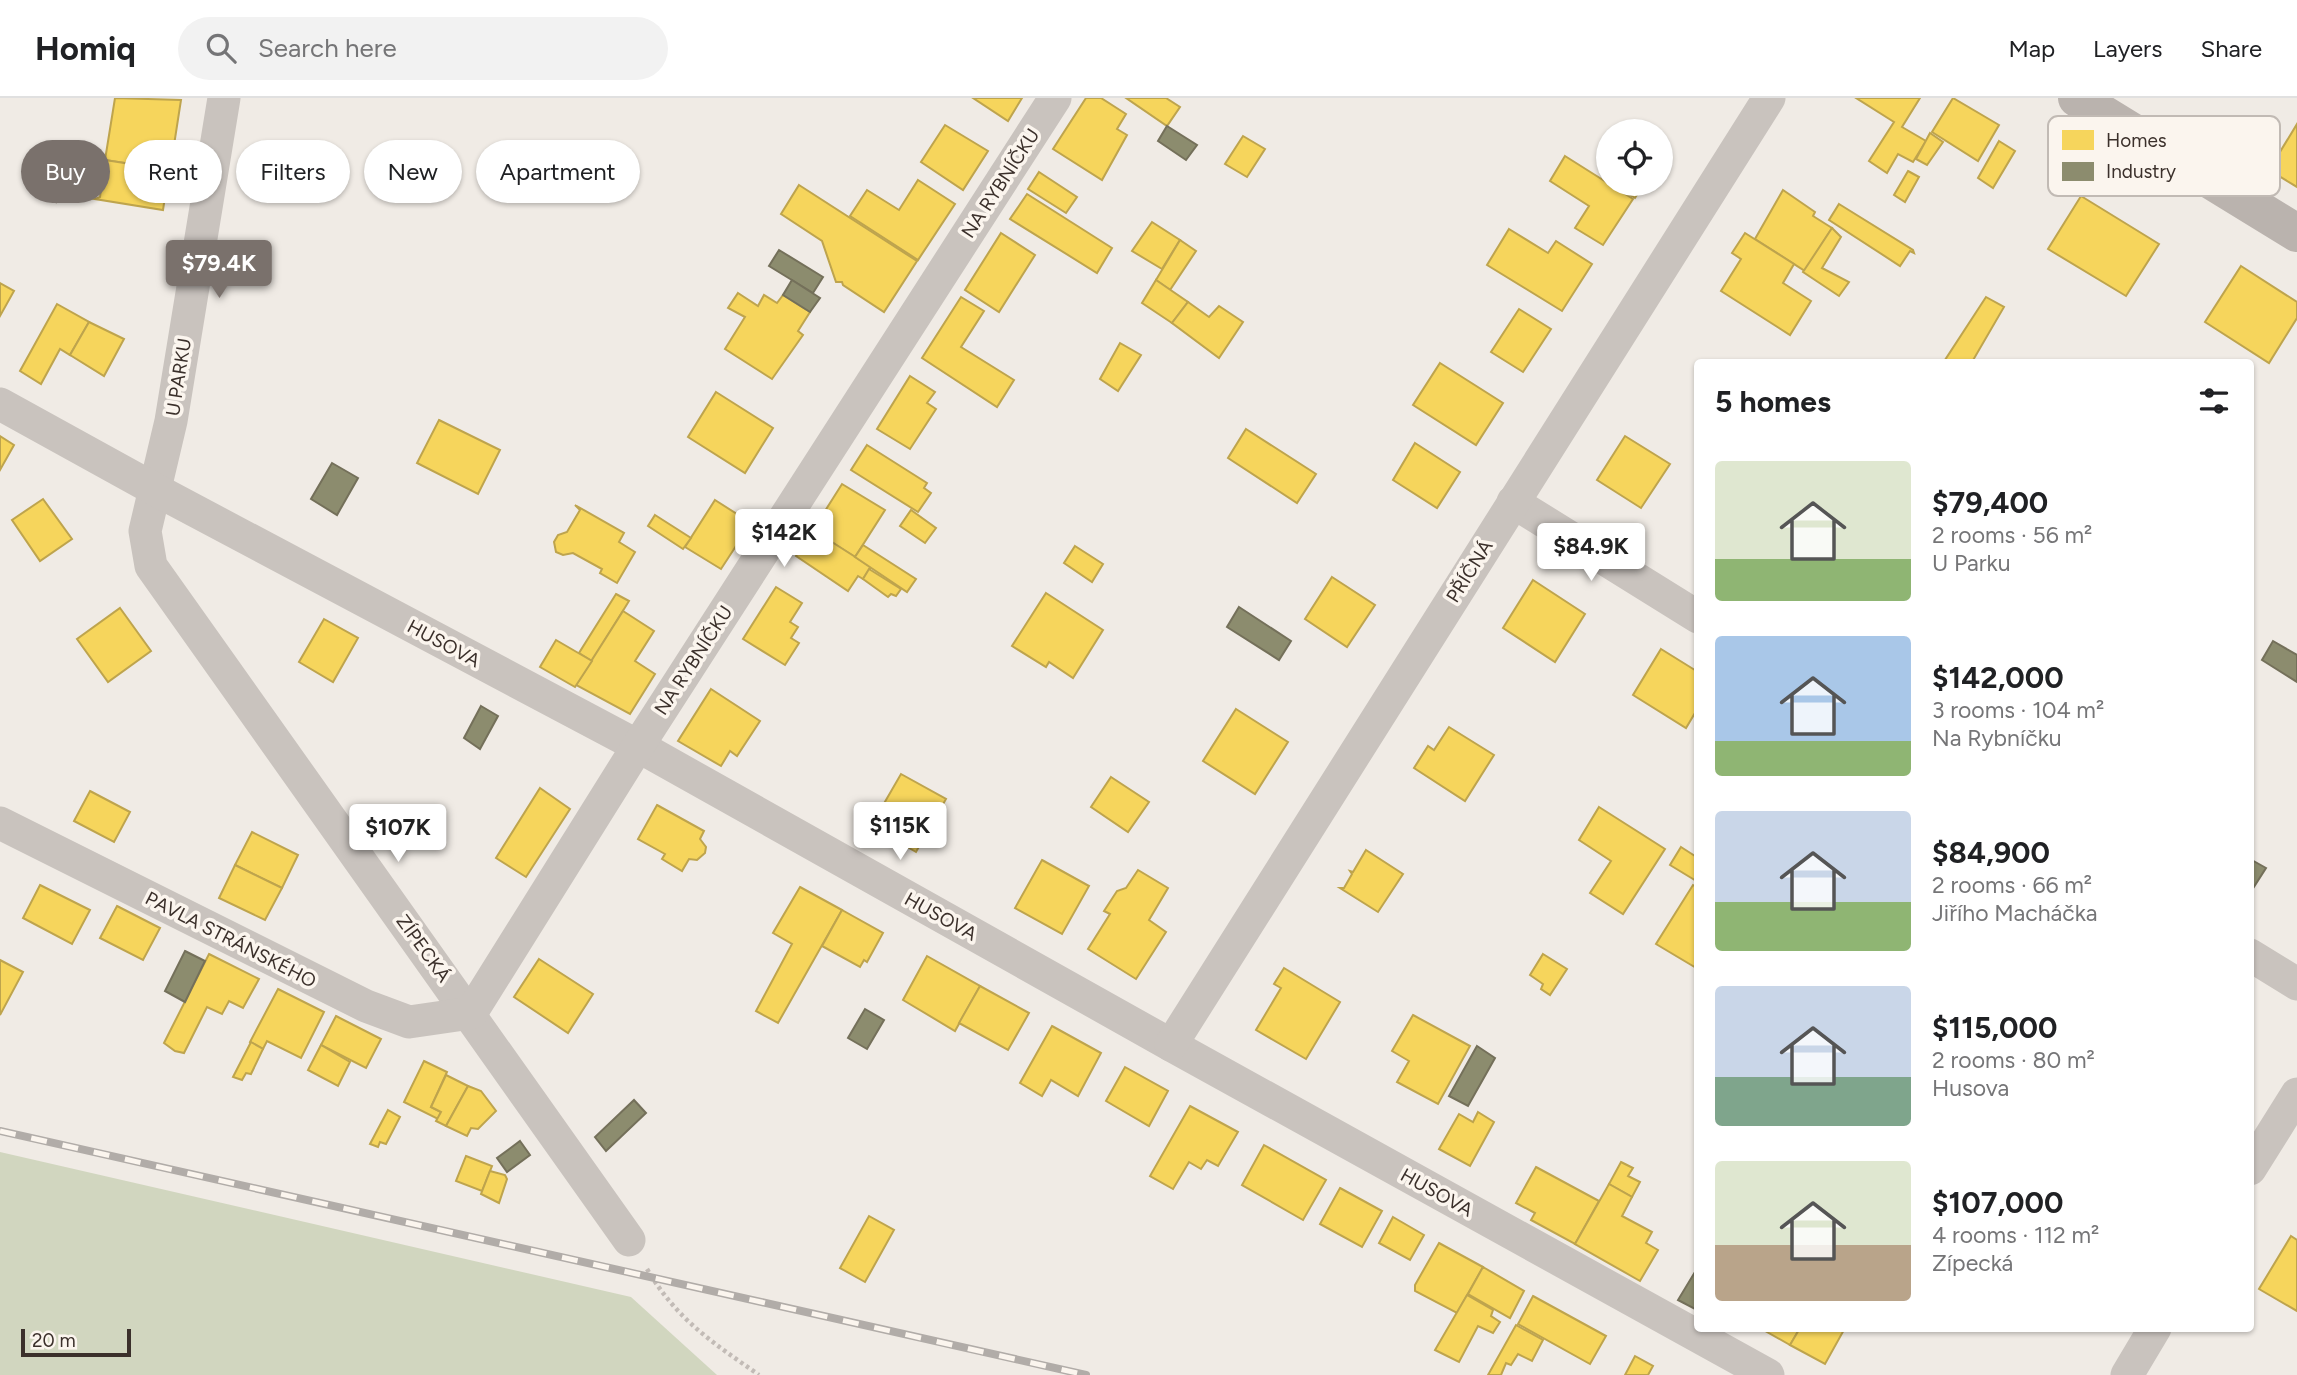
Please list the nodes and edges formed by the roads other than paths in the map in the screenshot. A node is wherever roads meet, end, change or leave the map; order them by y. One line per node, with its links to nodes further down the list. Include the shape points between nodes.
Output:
1 (224, 98): 9 (street, U PARKU, via 172,421)
2 (1055, 98): 12 (street, NA RYBNÍČKU)
3 (1769, 98): 10 (street, PŘÍČNÁ)
4 (2077, 98): 5 (main road)
5 (2106, 116)
6 (2237, 196): 7 (main road)
7 (2297, 233)
8 (0, 404): 9 (street, HUSOVA)
9 (156, 490): 12 (street, HUSOVA); 16 (street, ZÍPECKÁ, via 145,531 150,566)
10 (1513, 502): 11 (street); 17 (street, PŘÍČNÁ)
11 (1694, 615)
12 (638, 746): 16 (street, NA RYBNÍČKU); 17 (street, HUSOVA)
13 (0, 823): 16 (street, PAVLA STRÁNSKÉHO, via 366,1006 409,1022)
14 (2254, 958): 15 (street)
15 (2297, 984)
16 (471, 1013): 20 (street, ZÍPECKÁ)
17 (1171, 1045): 22 (street, HUSOVA)
18 (2297, 1094): 19 (street)
19 (2254, 1163)
20 (629, 1240)
21 (2153, 1332): 23 (street)
22 (1768, 1375)
23 (2127, 1375)

